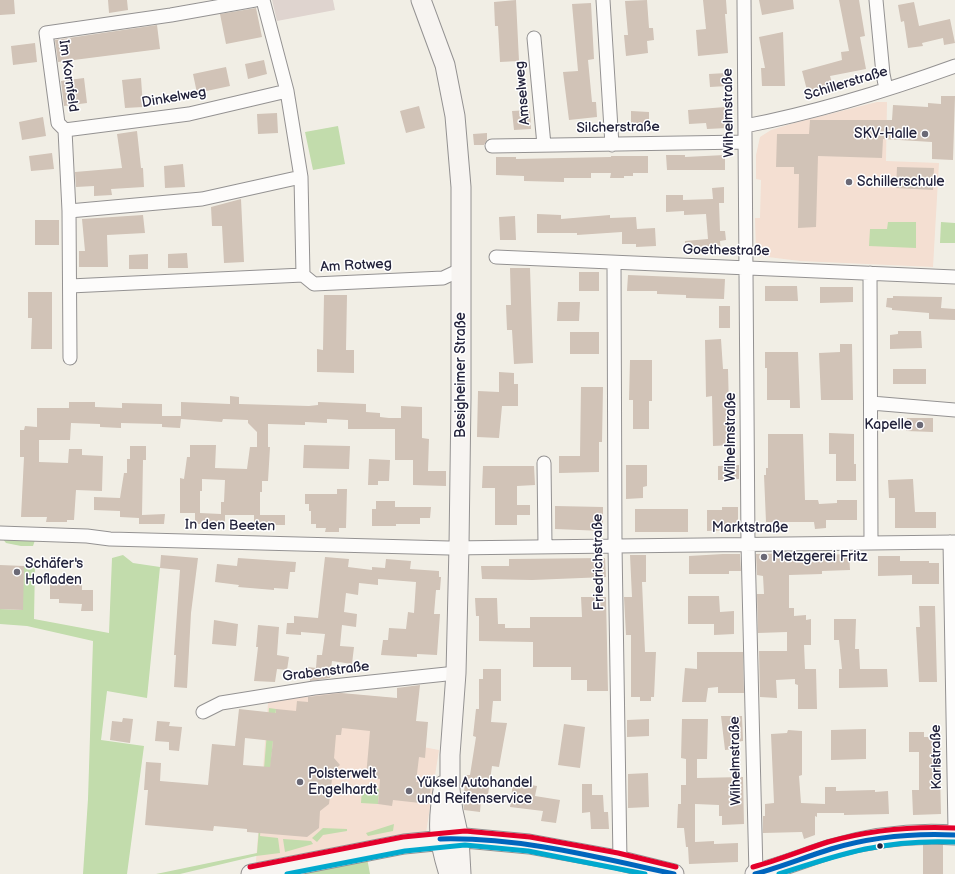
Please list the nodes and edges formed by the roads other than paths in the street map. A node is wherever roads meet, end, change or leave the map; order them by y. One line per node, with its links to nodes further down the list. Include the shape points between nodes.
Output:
1 (255, 0): 12 (street, Im Kornfeld, via 46,33 58,123)
2 (263, 0): 10 (street, Am Rotweg)
3 (603, 0): 15 (street)
4 (744, 0): 11 (street, Wilhelmstraße)
5 (876, 0): 9 (street, via 882,74)
6 (419, 3): 21 (main road, Besigheimer Straße, via 445,65 455,116 461,187)
7 (534, 38): 14 (street, Amselweg)
8 (955, 66): 9 (street, Schillerstraße)
9 (886, 89): 11 (street, Schillerstraße, via 843,104)
10 (286, 91): 12 (street, Dinkelweg, via 189,114); 17 (street, Am Rotweg)
11 (745, 126): 13 (street, Wilhelmstraße)
12 (65, 130): 18 (street, Im Kornfeld)
13 (745, 142): 15 (street, Silcherstraße); 22 (street, Wilhelmstraße)
14 (544, 145): 15 (street, Silcherstraße); 16 (street, Silcherstraße)
15 (612, 145)
16 (492, 146)
17 (300, 177): 18 (street, via 202,199); 24 (street, Am Rotweg)
18 (69, 211): 26 (street, Im Kornfeld)
19 (496, 256): 20 (street, Goethestraße)
20 (614, 263): 22 (street, Goethestraße); 36 (street, Friedrichstraße)
21 (462, 269): 24 (street, Am Rotweg, via 443,278 314,284); 37 (main road, Besigheimer Straße)
22 (746, 269): 23 (street, Goethestraße, via 759,267); 34 (street, Wilhelmstraße)
23 (870, 273): 25 (street, Goethestraße); 28 (street)
24 (303, 275): 26 (street)
25 (955, 277)
26 (70, 286): 27 (street, Im Kornfeld)
27 (70, 358)
28 (871, 403): 29 (street); 33 (street)
29 (955, 410)
30 (544, 463): 35 (street)
31 (0, 533): 37 (street, In den Beeten, via 110,539)
32 (952, 542): 33 (street, Marktstraße); 39 (street, Karlstraße)
33 (871, 543): 34 (street, Marktstraße)
34 (748, 544): 36 (street, Marktstraße); 51 (street, Wilhelmstraße)
35 (545, 545): 36 (street, Marktstraße); 37 (street, Marktstraße)
36 (615, 545): 46 (street, Friedrichstraße)
37 (459, 546): 38 (main road, Besigheimer Straße)
38 (456, 673): 40 (street, Grabenstraße, via 314,688 222,703); 41 (main road, Besigheimer Straße)
39 (954, 683): 42 (street, Karlstraße)
40 (202, 712)
41 (450, 755): 44 (main road, Besigheimer Straße, via 452,808); 45 (main road, Besigheimer Straße, via 439,810)
42 (955, 830)
43 (955, 835): 51 (main road, via 916,834 873,839 829,850)
44 (459, 838): 45 (main road); 46 (main road, via 529,844); 49 (main road, Besigheimer Straße)
45 (440, 839): 47 (main road, via 387,846); 48 (main road, Besigheimer Straße)
46 (620, 861): 50 (main road)
47 (251, 874)
48 (449, 874)
49 (461, 874)
50 (674, 874)
51 (756, 874)

